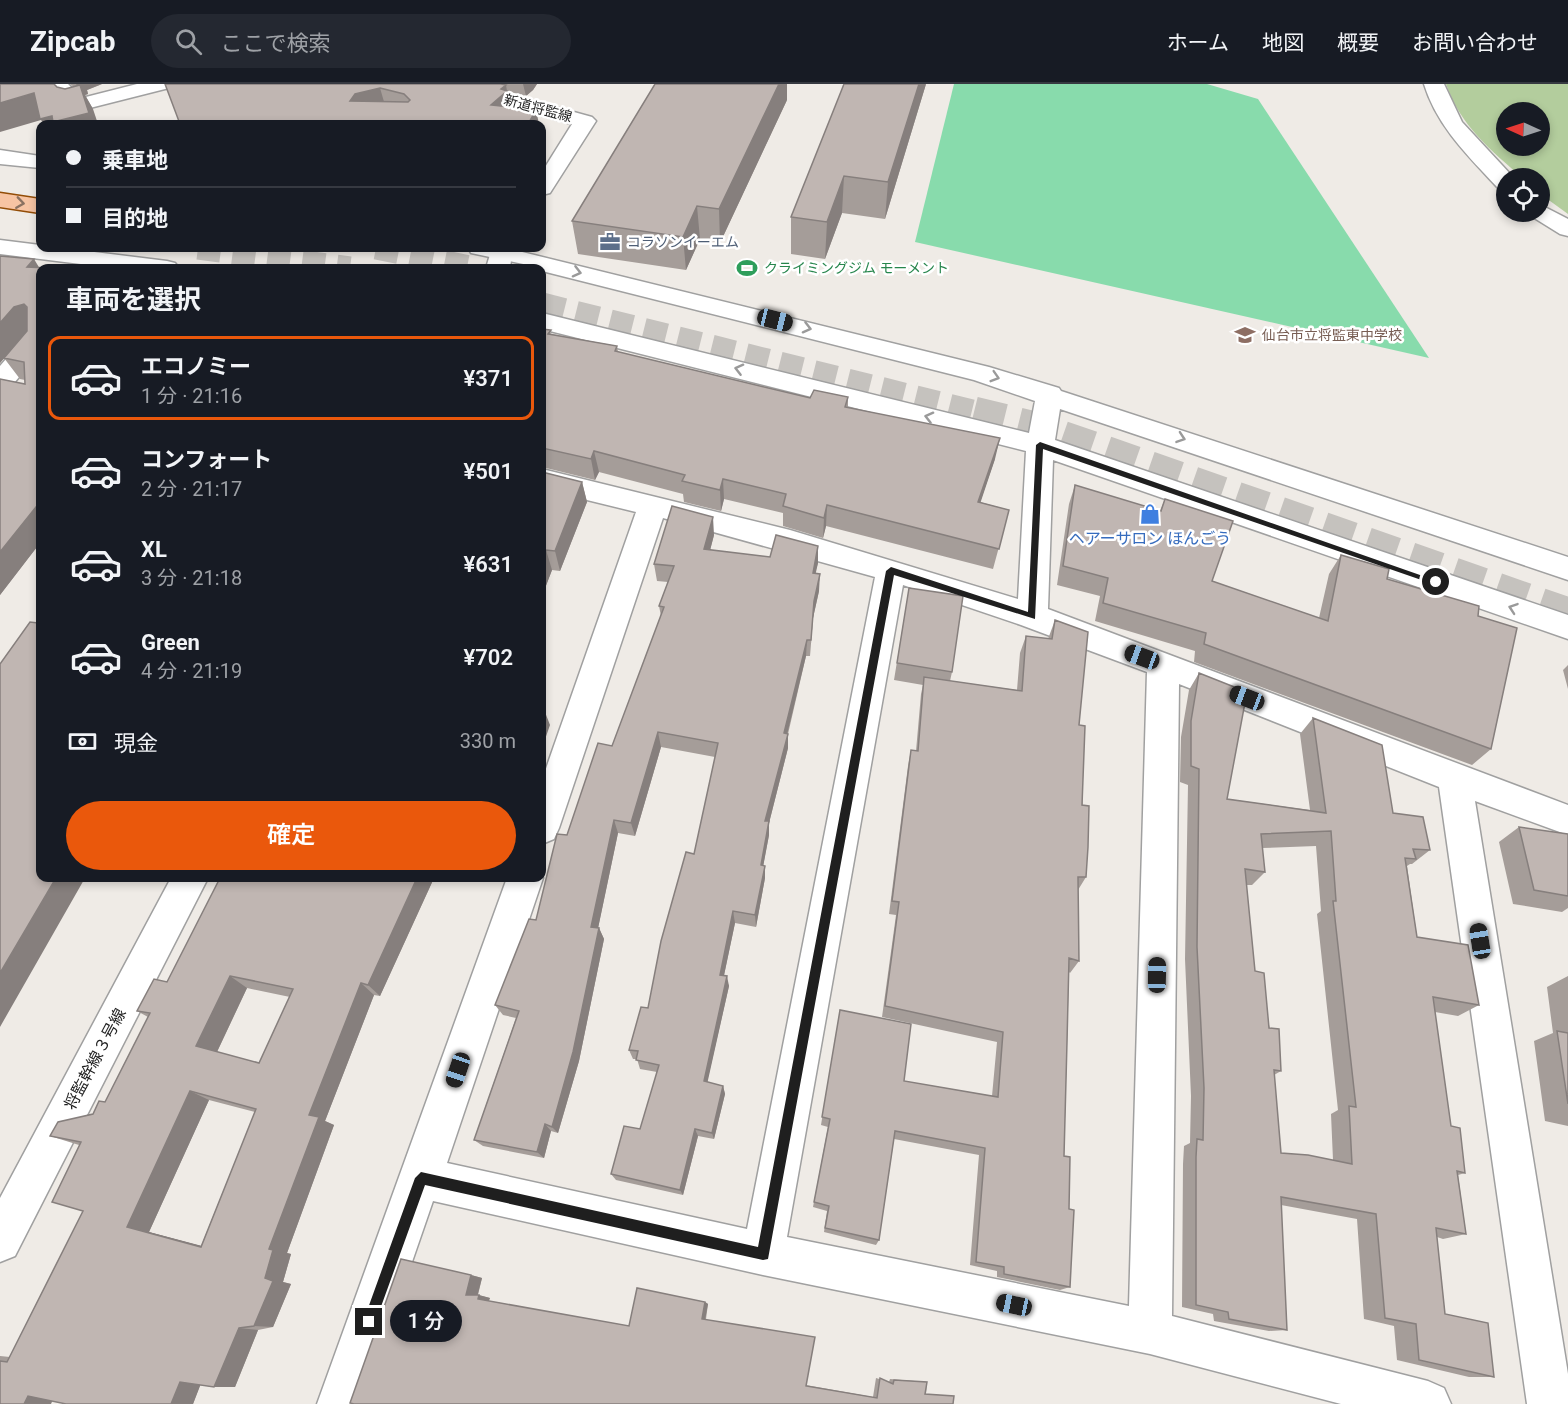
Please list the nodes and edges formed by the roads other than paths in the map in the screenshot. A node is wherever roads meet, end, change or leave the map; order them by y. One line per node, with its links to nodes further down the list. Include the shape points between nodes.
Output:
1 (56, 84): 2 (street, via 78,105)
2 (162, 84)
3 (450, 84): 8 (street, 新道将監線, via 585,121)
4 (1434, 84): 7 (street, via 1438,98 1464,140)
5 (0, 158): 6 (street)
6 (36, 162)
7 (1496, 173)
8 (546, 182)
9 (0, 200): 10 (main road, one-way to 10)
10 (36, 205)
11 (1550, 218): 14 (street)
12 (0, 220): 13 (main road)
13 (36, 225)
14 (1568, 229)
15 (0, 247): 16 (street)
16 (36, 251)
17 (44, 252): 19 (street)
18 (495, 254): 21 (street, one-way to 21)
19 (106, 259): 20 (street)
20 (140, 264)
21 (537, 264)
22 (546, 266): 26 (street, one-way to 26, via 844,337)
23 (546, 322): 27 (street, one-way to 23)
24 (36, 342): 25 (street)
25 (7, 387)
26 (1050, 394): 27 (street); 30 (street, one-way to 30)
27 (1040, 445): 32 (street); 33 (street, one-way to 27)
28 (546, 480): 29 (street)
29 (653, 505): 31 (street); 36 (street)
30 (1568, 568)
31 (891, 571): 32 (street); 42 (street)
32 (1032, 616): 34 (street)
33 (1568, 627)
34 (1163, 666): 35 (street); 43 (street)
35 (1455, 779): 37 (street); 46 (street)
36 (546, 816)
37 (1568, 820)
38 (188, 882): 41 (street, 将監幹線３号線)
39 (524, 882): 40 (street)
40 (421, 1178): 42 (street); 44 (street)
41 (0, 1241)
42 (763, 1254): 43 (street)
43 (1150, 1332): 45 (street)
44 (340, 1404)
45 (1428, 1404)
46 (1550, 1404)

